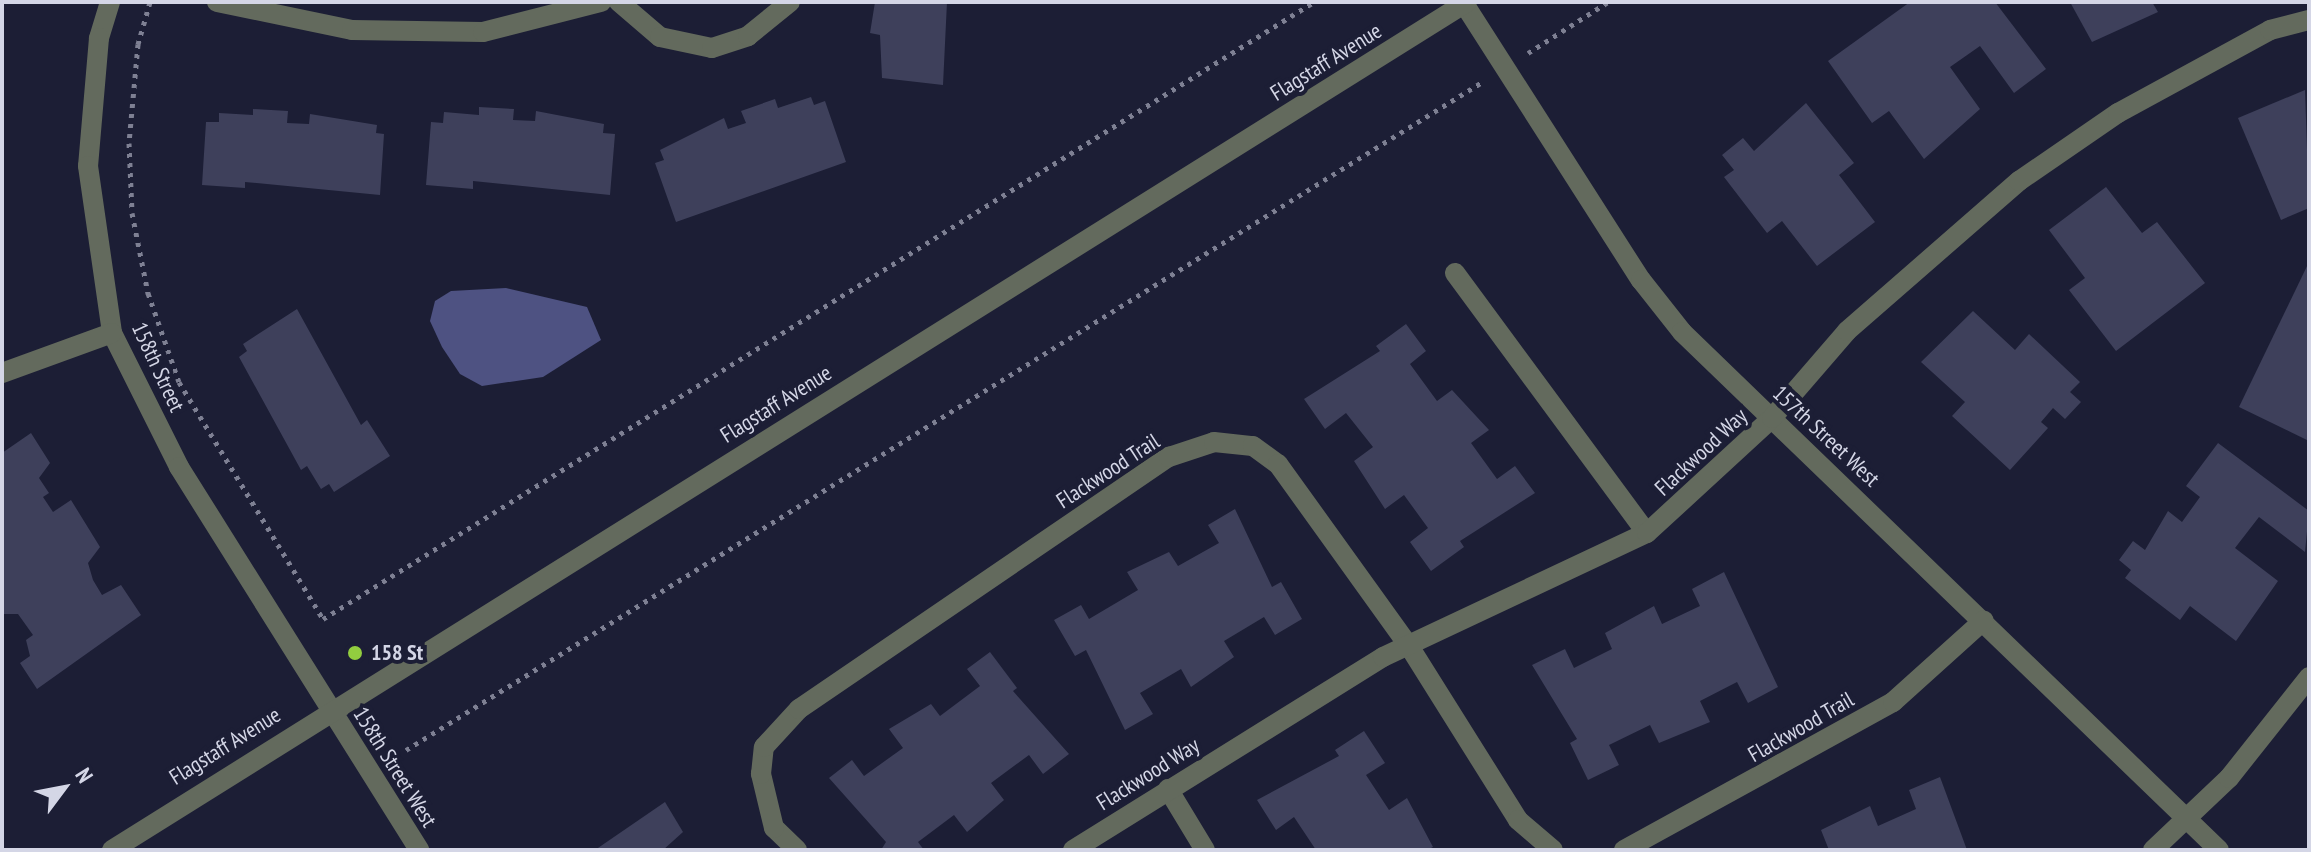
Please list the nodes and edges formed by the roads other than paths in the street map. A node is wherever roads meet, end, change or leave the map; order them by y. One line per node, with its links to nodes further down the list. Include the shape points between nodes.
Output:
1 (110, 2): 9 (street, 158th Street, via 99,38 88,166)
2 (217, 2): 3 (street, via 352,30 483,32)
3 (601, 2)
4 (619, 2): 5 (street, via 660,37 712,48 748,36)
5 (790, 2)
6 (1465, 3): 11 (street, 157th Street West, via 1641,280); 16 (street, Flagstaff Avenue)
7 (2309, 20): 11 (street, Flackwood Way, via 2270,30 2118,113 2019,181 1847,331)
8 (1455, 273): 12 (street)
9 (112, 333): 10 (street); 16 (street, 158th Street, via 179,467)
10 (2, 373)
11 (1772, 418): 12 (street, Flackwood Way); 13 (street, 157th Street West)
12 (1647, 533): 14 (street, Flackwood Way)
13 (1984, 620): 18 (street, 157th Street West); 25 (street, Flackwood Trail, via 1893,702)
14 (1409, 646): 17 (street, Flackwood Way); 21 (street, Flackwood Trail, via 1278,464 1253,446 1214,442 1169,457 799,709 764,747 761,774 774,828); 24 (street, Flackwood Trail, via 1518,820)
15 (2309, 677): 18 (street, via 2288,712)
16 (331, 709): 19 (street, Flagstaff Avenue); 20 (street, 158th Street West)
17 (1168, 789): 22 (street, Flackwood Way); 23 (street)
18 (2189, 816): 26 (street); 27 (street, 157th Street West)
19 (112, 850)
20 (419, 850)
21 (797, 850)
22 (1073, 850)
23 (1205, 850)
24 (1553, 850)
25 (1624, 850)
26 (2153, 850)
27 (2219, 850)

